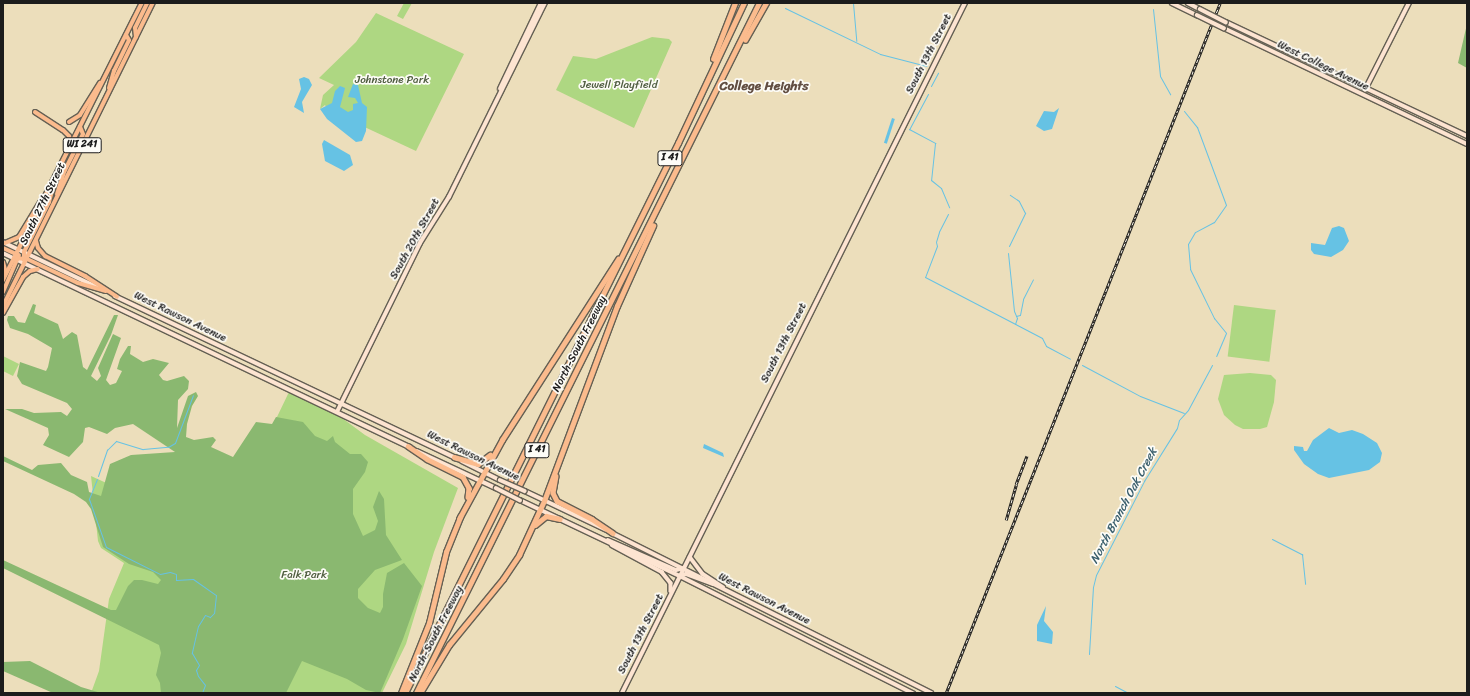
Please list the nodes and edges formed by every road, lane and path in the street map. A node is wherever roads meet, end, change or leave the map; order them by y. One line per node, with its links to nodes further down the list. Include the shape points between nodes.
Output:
1 (142, 3): 14 (main road, South 27th Street / WI 241)
2 (148, 3): 15 (main road, via 135,28)
3 (153, 3): 15 (main road, South 27th Street / WI 241)
4 (541, 3): 22 (main road, South 20th Street, via 508,68)
5 (546, 3): 22 (main road, South 20th Street)
6 (735, 3): 18 (highway)
7 (744, 3): 18 (highway, North-South Freeway / I 41)
8 (759, 3): 16 (highway, North-South Freeway / I 41)
9 (766, 3): 16 (highway)
10 (965, 3): 67 (main road, South 13th Street)
11 (1172, 3): 21 (main road, West College Avenue, bridge)
12 (1188, 3): 19 (main road, West College Avenue, bridge)
13 (1409, 3): 19 (main road)
14 (126, 35): 17 (main road, South 27th Street / WI 241); 20 (main road, via 129,40 114,71)
15 (136, 37): 20 (main road, South 27th Street / WI 241)
16 (730, 64): 32 (highway, North-South Freeway / I 41)
17 (105, 76): 24 (main road, via 80,115); 25 (main road, South 27th Street / WI 241)
18 (705, 82): 33 (highway, North-South Freeway / I 41)
19 (1366, 89): 21 (main road); 26 (main road, West College Avenue)
20 (109, 90): 31 (main road, South 27th Street / WI 241)
21 (1363, 95): 27 (main road, West College Avenue)
22 (498, 96): 52 (main road, South 20th Street, via 439,216 420,243)
23 (35, 112): 28 (main road, via 63,130 69,136)
24 (69, 122)
25 (80, 127): 28 (main road, South 27th Street / WI 241); 31 (main road, via 83,134 65,170)
26 (1467, 136)
27 (1467, 144)
28 (71, 146): 29 (main road, South 27th Street / WI 241)
29 (57, 174): 30 (main road, South 27th Street / WI 241); 39 (main road, via 49,202)
30 (45, 197): 35 (main road, via 33,210 19,236); 37 (main road, South 27th Street / WI 241)
31 (56, 198): 34 (main road, South 27th Street / WI 241)
32 (659, 207): 56 (highway, via 617,306); 78 (highway, North-South Freeway / I 41)
33 (634, 232): 54 (highway); 77 (highway, North-South Freeway / I 41)
34 (37, 238): 39 (main road, South 27th Street / WI 241); 47 (main road, via 38,248 45,256 85,276)
35 (4, 243): 37 (main road)
36 (3, 248): 39 (main road)
37 (18, 249): 39 (main road, South 27th Street / WI 241)
38 (3, 253): 39 (main road)
39 (21, 256): 41 (main road, South 27th Street / WI 241); 43 (main road, South 27th Street / WI 241); 45 (main road, via 78,282); 46 (main road)
40 (3, 262): 43 (main road)
41 (24, 263): 42 (main road, West Rawson Avenue); 48 (main road, South 27th Street / WI 241)
42 (38, 270): 49 (main road, via 30,271 23,277); 51 (main road, West Rawson Avenue)
43 (6, 274): 44 (main road, South 27th Street / WI 241)
44 (3, 280)
45 (106, 291): 47 (main road, West Rawson Avenue)
46 (3, 292)
47 (117, 297): 50 (main road, West Rawson Avenue)
48 (3, 306)
49 (3, 313)
50 (149, 313): 51 (main road); 52 (main road, West Rawson Avenue)
51 (146, 321): 53 (main road, West Rawson Avenue)
52 (340, 403): 53 (main road, South 20th Street); 57 (main road, West Rawson Avenue)
53 (337, 412): 55 (main road, West Rawson Avenue)
54 (502, 440): 57 (highway, via 481,463); 58 (highway)
55 (408, 446): 59 (main road, West Rawson Avenue); 62 (highway, via 466,480 469,494)
56 (563, 451): 60 (highway); 65 (highway, via 553,487 556,499)
57 (454, 457): 58 (main road, West Rawson Avenue)
58 (484, 472): 59 (highway); 60 (main road, West Rawson Avenue, bridge)
59 (479, 480): 61 (main road, West Rawson Avenue, bridge); 62 (highway)
60 (544, 500): 61 (highway); 65 (main road, West Rawson Avenue)
61 (540, 509): 63 (main road, West Rawson Avenue); 64 (highway)
62 (459, 519): 76 (highway, via 446,552 429,622)
63 (560, 519): 64 (highway, via 544,517); 66 (main road, West Rawson Avenue)
64 (530, 531): 79 (highway, via 509,571 454,639)
65 (613, 533): 68 (main road, West Rawson Avenue)
66 (601, 538): 68 (main road, via 625,546 676,570); 69 (main road, West Rawson Avenue); 72 (main road, via 662,572 671,583)
67 (690, 557): 68 (main road, South 13th Street); 71 (main road, via 703,574)
68 (684, 568): 69 (main road, South 13th Street); 70 (main road, West Rawson Avenue)
69 (680, 576): 70 (main road, via 686,574 702,582); 72 (main road, South 13th Street); 73 (main road, West Rawson Avenue)
70 (715, 584): 71 (main road, West Rawson Avenue)
71 (729, 591): 73 (main road); 74 (main road, West Rawson Avenue)
72 (670, 597): 80 (main road, South 13th Street)
73 (726, 600): 75 (main road, West Rawson Avenue)
74 (760, 608): 75 (main road); 82 (main road, West Rawson Avenue)
75 (756, 616): 81 (main road, West Rawson Avenue)
76 (401, 693)
77 (405, 693)
78 (416, 693)
79 (420, 693)
80 (622, 693)
81 (913, 693)
82 (931, 693)

